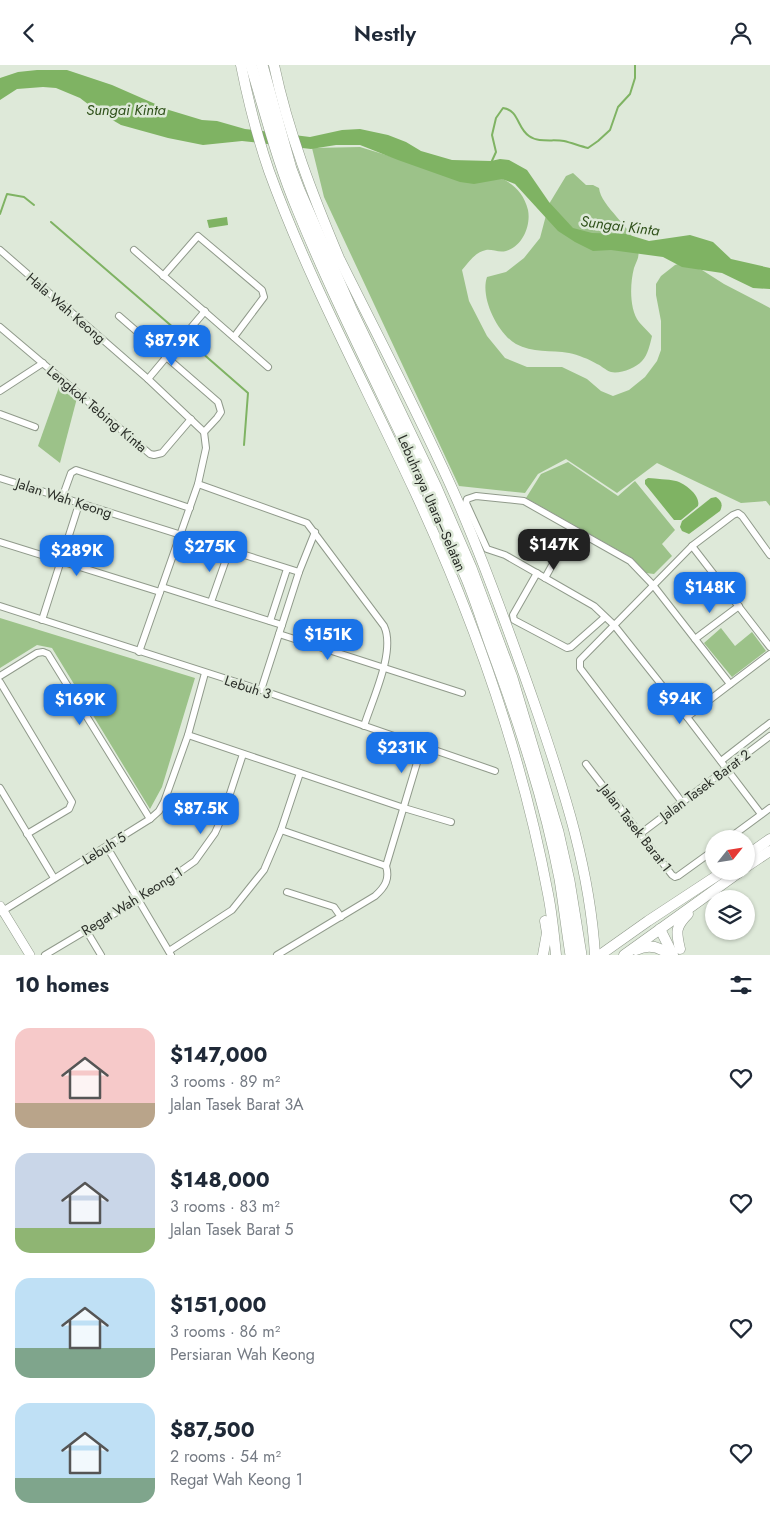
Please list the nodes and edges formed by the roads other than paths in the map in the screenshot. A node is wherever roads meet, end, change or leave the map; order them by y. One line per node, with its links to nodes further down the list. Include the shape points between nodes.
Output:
1 (241, 65): 87 (main road, via 269,170 302,254 416,494 465,611 517,764)
2 (251, 65): 5 (highway, Lebuhraya Utara–Selatan)
3 (262, 65): 5 (highway, Lebuhraya Utara–Selatan)
4 (274, 65): 5 (main road)
5 (273, 102): 6 (highway, Lebuhraya Utara–Selatan); 6 (main road)
6 (292, 170): 114 (highway, Lebuhraya Utara–Selatan, via 297,208 333,292 426,486 471,589 504,680 549,832); 115 (highway, Lebuhraya Utara–Selatan, via 351,309 435,485 501,647 558,832); 116 (main road, via 436,453 494,591 553,759 578,845 587,884)
7 (0, 250): 17 (street, Hala Wah Keong)
8 (134, 250): 9 (street)
9 (163, 275): 10 (street); 13 (street, via 198,236 262,290 264,297)
10 (205, 311): 13 (street); 14 (street)
11 (119, 316): 14 (street)
12 (0, 327): 15 (street, Lengkok Tebing Kinta)
13 (234, 337): 16 (street)
14 (166, 358): 17 (street); 22 (street, via 221,407 217,418)
15 (43, 363): 18 (street); 20 (street, Lengkok Tebing Kinta, via 150,454 162,453)
16 (268, 367)
17 (148, 379): 20 (street, Hala Wah Keong)
18 (0, 391)
19 (0, 414): 21 (street)
20 (191, 419): 22 (street, Hala Wah Keong)
21 (36, 427)
22 (204, 432): 24 (street, via 206,448)
23 (0, 478): 25 (street, Jalan Wah Keong)
24 (198, 484): 27 (street); 29 (street, via 305,521)
25 (62, 498): 26 (street, Jalan Wah Keong); 27 (street, via 71,473 76,470)
26 (79, 504): 30 (street, Jalan Wah Keong); 35 (street)
27 (190, 508): 30 (street)
28 (572, 529): 38 (street, via 524,501 469,498 466,503 489,551 505,555); 39 (street); 40 (street, via 631,562)
29 (315, 532): 37 (street); 55 (street, via 384,626 388,641)
30 (180, 536): 33 (street, Jalan Wah Keong); 41 (street)
31 (0, 542): 35 (street)
32 (692, 546): 34 (street, via 738,513); 40 (street); 43 (street)
33 (229, 551): 36 (street, Jalan Wah Keong); 42 (street)
34 (770, 555)
35 (61, 561): 41 (street); 46 (street)
36 (287, 569): 37 (street, Jalan Wah Keong); 47 (street)
37 (299, 572): 48 (street)
38 (537, 573): 39 (street); 45 (street, via 513,615 514,619 567,648)
39 (545, 578): 45 (street, via 591,603)
40 (653, 585): 49 (street); 51 (street)
41 (161, 590): 42 (street); 53 (street)
42 (211, 602): 47 (street)
43 (738, 605): 51 (street); 52 (street)
44 (0, 606): 46 (street, Lebuh 3)
45 (605, 617): 49 (street)
46 (42, 620): 53 (street, Lebuh 3)
47 (270, 621): 48 (street)
48 (282, 625): 50 (street)
49 (614, 625): 62 (street); 75 (street, via 581,659 580,668)
50 (279, 634): 55 (street); 60 (street)
51 (695, 639): 59 (street)
52 (770, 647)
53 (139, 652): 56 (street, Lebuh 3)
54 (770, 654): 59 (street)
55 (383, 667): 61 (street); 64 (street)
56 (205, 673): 60 (street, Lebuh 3); 65 (street, Lebuh 5)
57 (0, 676): 79 (street, via 37,653 48,654)
58 (0, 682): 83 (street, via 72,802 69,809)
59 (730, 684): 62 (street)
60 (260, 690): 64 (street, Lebuh 3)
61 (462, 693)
62 (687, 717): 69 (street)
63 (770, 723): 69 (street)
64 (364, 726): 67 (street, Lebuh 3)
65 (188, 735): 68 (street); 79 (street, Lebuh 5, via 164,802)
66 (770, 736): 71 (street, Jalan Tasek Barat 2)
67 (422, 746): 72 (street, Lebuh 3); 76 (street)
68 (243, 755): 73 (street); 100 (street, Regat Wah Keong 1, via 223,815 206,847 194,861)
69 (721, 761): 71 (street)
70 (586, 764): 84 (street, Jalan Tasek Barat 1)
71 (727, 769): 75 (street, Jalan Tasek Barat 2); 78 (street)
72 (495, 771)
73 (300, 773): 76 (street); 81 (street)
74 (0, 788): 83 (street)
75 (682, 802): 84 (street, Jalan Tasek Barat 2)
76 (404, 808): 80 (street); 92 (street)
77 (770, 808): 78 (street)
78 (761, 814): 82 (street)
79 (150, 819): 86 (street, Lebuh 5)
80 (451, 822)
81 (281, 830): 92 (street); 106 (street, via 264,870 232,910)
82 (740, 830)
83 (27, 834): 93 (street)
84 (640, 834): 90 (street, Jalan Tasek Barat 1, via 675,877)
85 (770, 839): 88 (main road)
86 (107, 847): 93 (street, Lebuh 5); 100 (street)
87 (538, 847): 112 (main road, via 547,933); 113 (main road, via 549,896)
88 (755, 849)
89 (770, 851): 91 (main road)
90 (705, 856)
91 (755, 861)
92 (386, 866): 103 (street, via 388,878 380,891)
93 (54, 878): 102 (street, Lebuh 5)
94 (711, 880): 101 (main road)
95 (728, 880): 96 (main road)
96 (714, 890)
97 (287, 892): 103 (street, via 334,907)
98 (705, 896): 104 (main road)
99 (705, 897): 107 (main road, via 679,925)
100 (138, 899): 105 (street, Regat Wah Keong 1); 106 (street)
101 (674, 905): 104 (main road, via 664,915); 117 (main road)
102 (1, 910): 108 (street)
103 (341, 917): 111 (street)
104 (663, 925): 107 (main road); 118 (main road, via 651,925); 119 (main road)
105 (86, 930): 109 (street, Regat Wah Keong 1); 110 (street)
106 (170, 953)
107 (679, 953)
108 (30, 955)
109 (45, 955)
110 (101, 955)
111 (277, 955)
112 (543, 955)
113 (556, 955)
114 (571, 955)
115 (581, 955)
116 (596, 955)
117 (600, 955)
118 (608, 955)
119 (625, 955): 120 (main road, via 643,946 652,946)
120 (669, 955)

